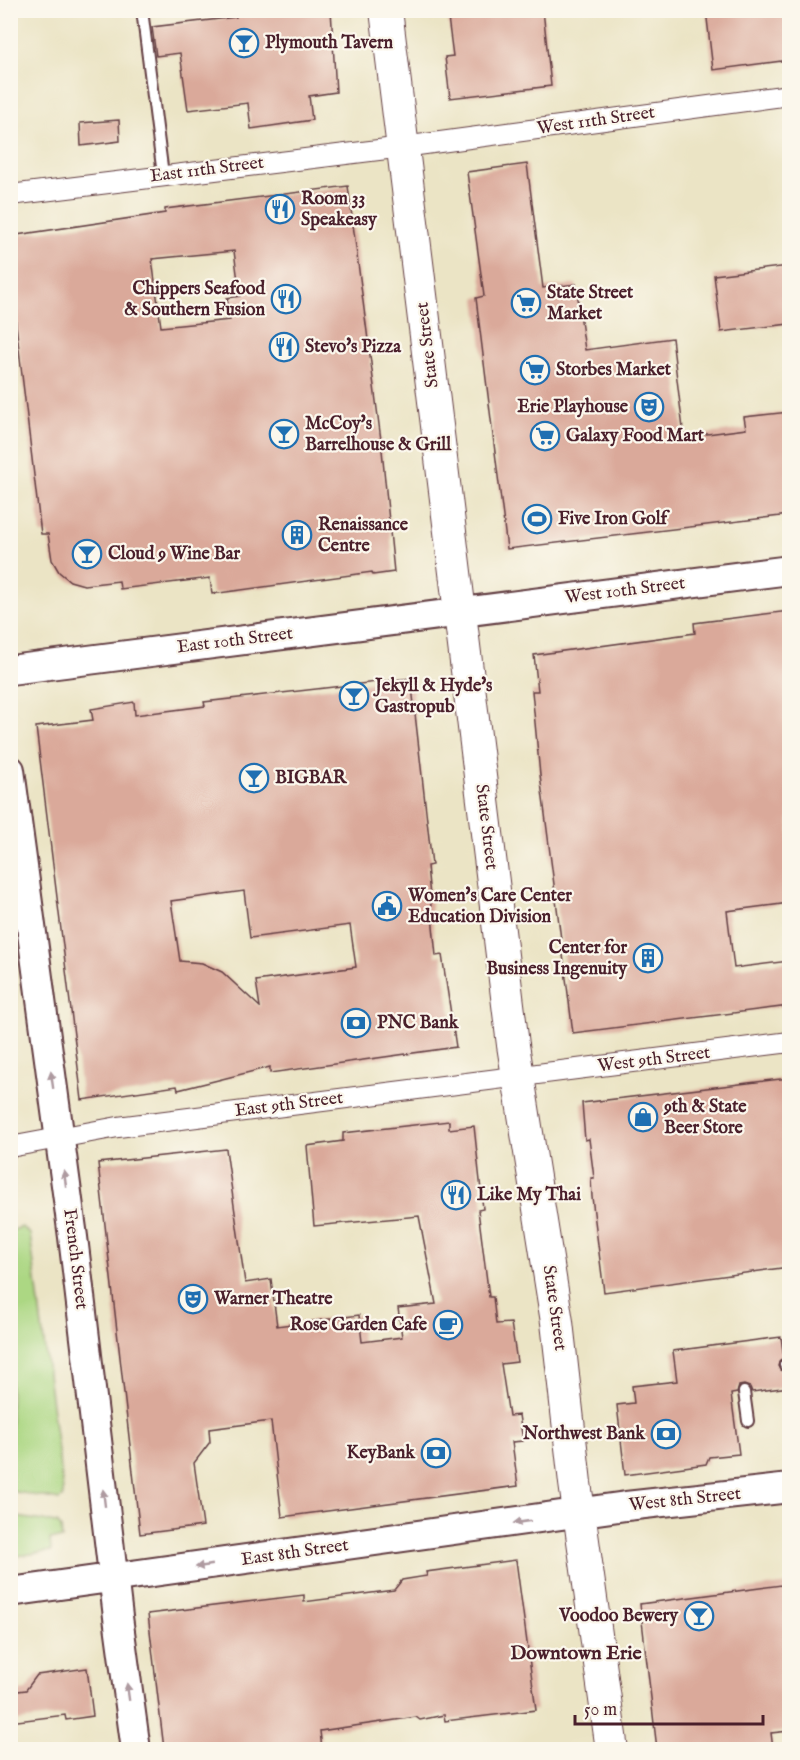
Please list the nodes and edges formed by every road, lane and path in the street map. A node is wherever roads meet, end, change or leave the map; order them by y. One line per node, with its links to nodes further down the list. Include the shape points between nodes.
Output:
1 (142, 10): 5 (lane)
2 (386, 10): 4 (main road, State Street)
3 (789, 95): 4 (street, West 11th Street)
4 (404, 147): 5 (street, East 11th Street); 8 (main road, State Street)
5 (163, 176): 6 (street, East 11th Street)
6 (10, 195)
7 (789, 570): 8 (street, West 10th Street)
8 (460, 611): 9 (street, East 10th Street); 12 (main road, State Street)
9 (10, 670)
10 (10, 770): 13 (street, French Street, one-way to 10)
11 (789, 1042): 12 (street, West 9th Street)
12 (519, 1077): 13 (street, East 9th Street, via 118,1127); 18 (main road, State Street, via 557,1322)
13 (60, 1138): 14 (street, East 9th Street); 19 (street, French Street, one-way to 13)
14 (10, 1147)
15 (744, 1392): 16 (lane)
16 (748, 1421)
17 (789, 1488): 18 (street, West 8th Street)
18 (580, 1513): 19 (street, East 8th Street, one-way to 19); 22 (main road, State Street)
19 (113, 1578): 20 (street, East 8th Street); 21 (street, French Street, one-way to 19)
20 (10, 1592)
21 (136, 1749)
22 (612, 1749)

